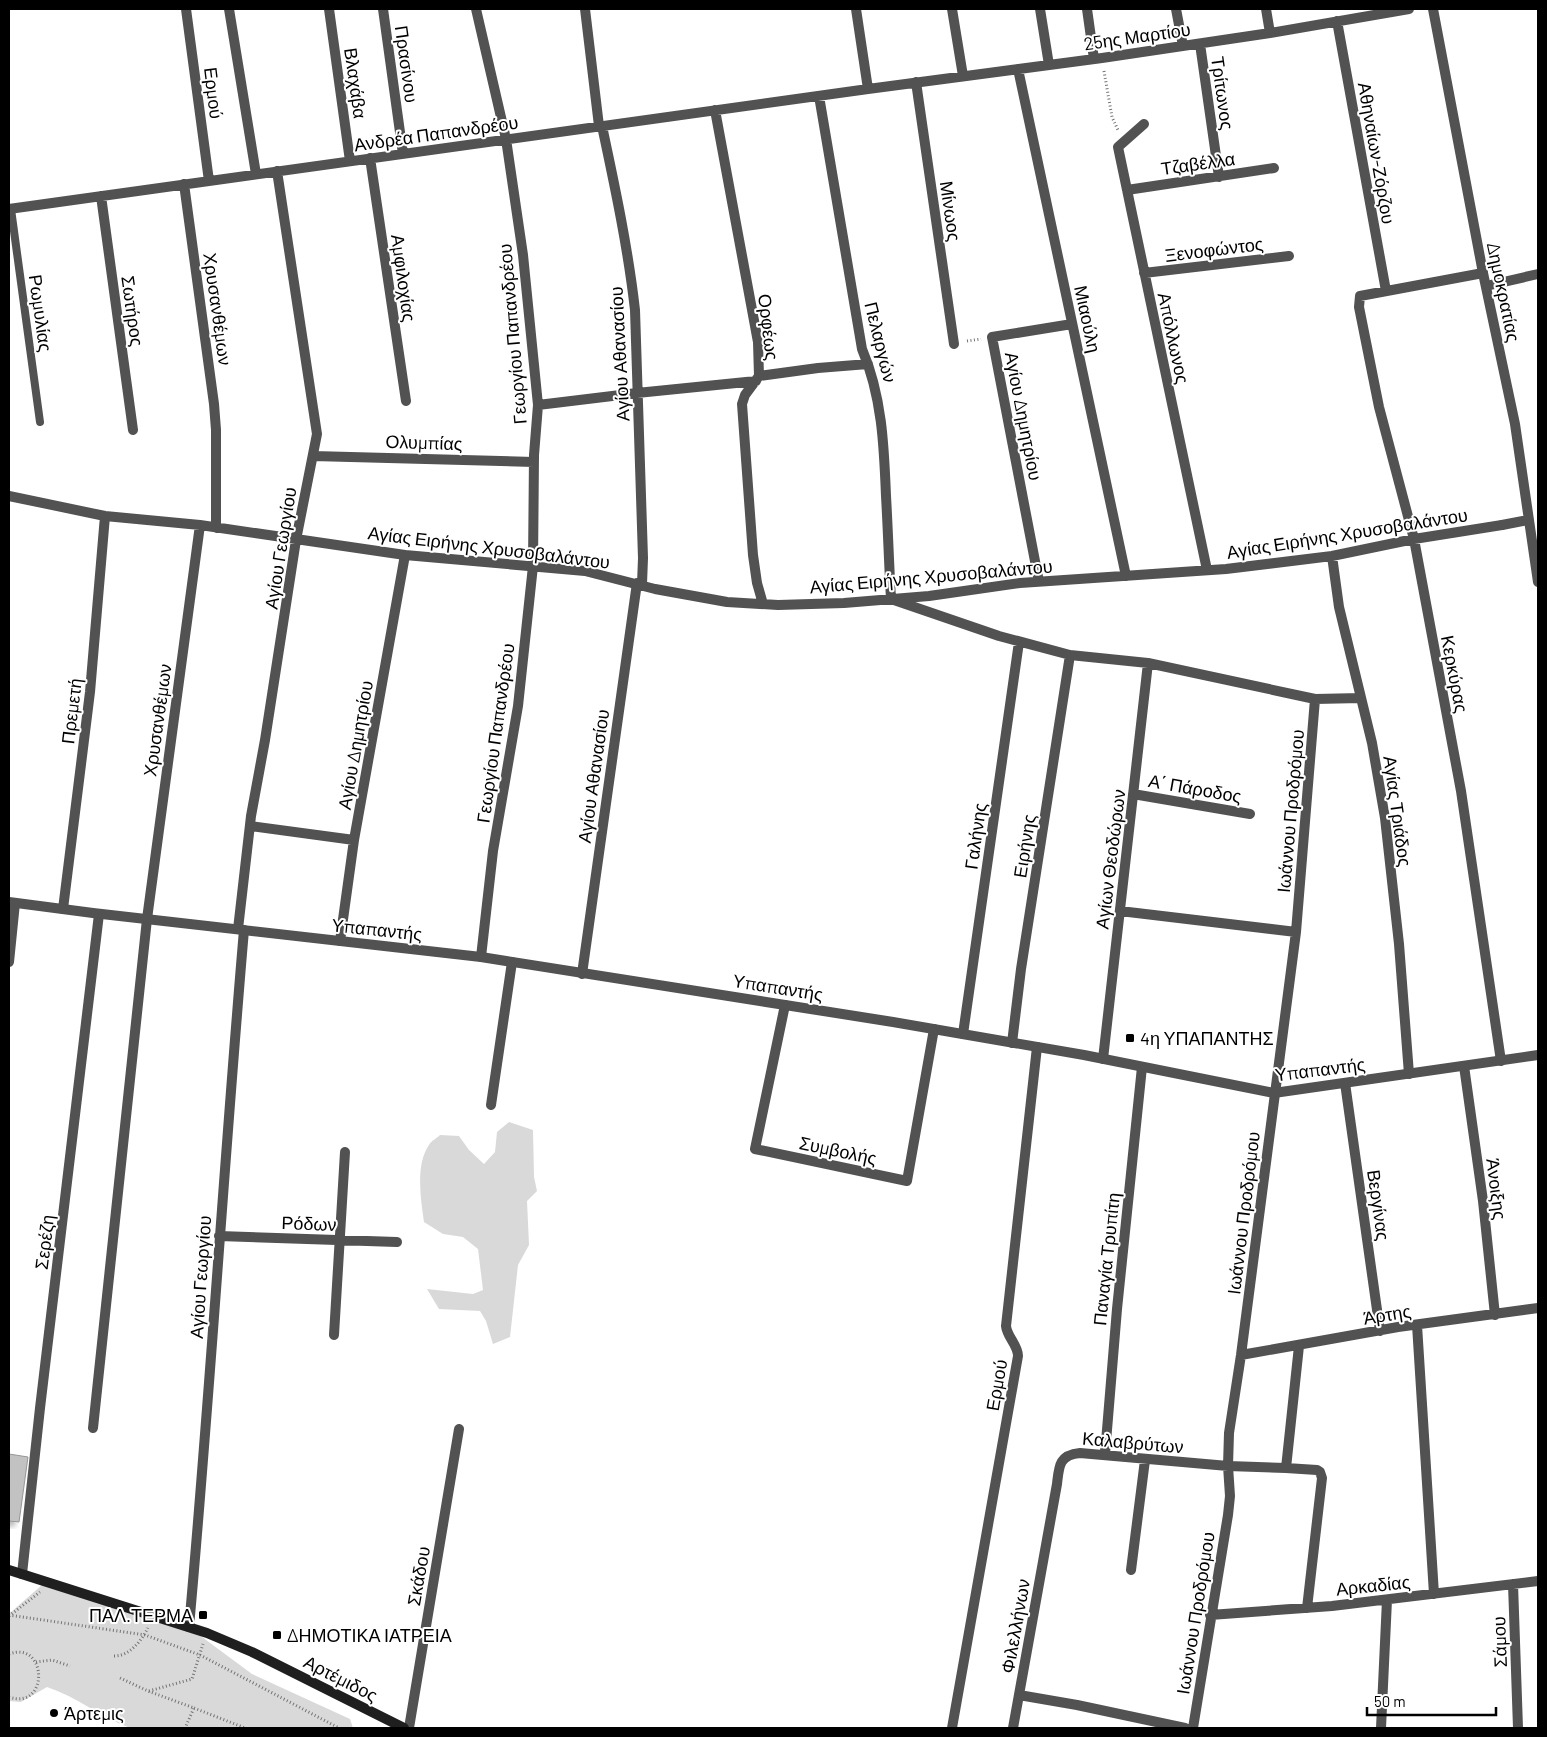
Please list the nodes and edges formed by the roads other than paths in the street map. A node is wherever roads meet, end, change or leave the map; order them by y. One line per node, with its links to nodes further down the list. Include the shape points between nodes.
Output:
1 (186, 9): 37 (street, Ερμού)
2 (228, 9): 35 (street)
3 (329, 9): 32 (street, Βλαχάβα)
4 (384, 9): 30 (street, Πρασίνου)
5 (476, 9): 29 (street, Γεωργίου Παπανδρέου)
6 (585, 9): 28 (street, Αγίου Αθανασίου)
7 (856, 9): 24 (street)
8 (952, 9): 22 (street)
9 (1040, 9): 20 (street)
10 (1087, 9): 19 (street)
11 (1176, 9): 18 (street)
12 (1266, 9): 16 (street)
13 (1409, 9): 15 (street, 25ης Μαρτίου)
14 (1433, 9): 43 (street, Δημοκρατίας)
15 (1336, 21): 16 (street, 25ης Μαρτίου); 47 (street, Αθηναίων-Ζόρζου)
16 (1270, 33): 17 (street, 25ης Μαρτίου)
17 (1200, 44): 18 (street, 25ης Μαρτίου); 36 (street, Τρίτωνος)
18 (1183, 46): 19 (street, 25ης Μαρτίου)
19 (1098, 58): 20 (street, 25ης Μαρτίου)
20 (1049, 65): 21 (street, 25ης Μαρτίου)
21 (1018, 69): 22 (street, 25ης Μαρτίου); 48 (street, Μιαούλη)
22 (963, 76): 23 (street, 25ης Μαρτίου)
23 (916, 82): 24 (street, 25ης Μαρτίου); 49 (street, Μίνωος)
24 (868, 89): 25 (street, Ανδρέα Παπανδρέου)
25 (819, 96): 26 (street, Ανδρέα Παπανδρέου); 50 (street, Πελαργών, via 862,349)
26 (715, 110): 28 (street, Ανδρέα Παπανδρέου); 51 (street, Ορφέως, via 758,342)
27 (1144, 124): 39 (street, Απόλλωνος, via 1118,147)
28 (600, 126): 29 (street, Ανδρέα Παπανδρέου); 52 (street, Αγίου Αθανασίου, via 617,194 632,279)
29 (506, 139): 30 (street, Ανδρέα Παπανδρέου); 54 (street, Γεωργίου Παπανδρέου, via 523,255)
30 (403, 154): 31 (street, Ανδρέα Παπανδρέου)
31 (370, 158): 32 (street, Ανδρέα Παπανδρέου); 53 (street, Αμφιλοχίας)
32 (350, 161): 34 (street, Ανδρέα Παπανδρέου)
33 (1274, 168): 36 (street, Τζαβέλλα)
34 (278, 171): 35 (street, Ανδρέα Παπανδρέου); 57 (street, Αγίου Γεωργίου, via 317,434)
35 (256, 174): 37 (street, Ανδρέα Παπανδρέου)
36 (1218, 176): 39 (street, Τζαβέλλα)
37 (209, 181): 38 (street, Ανδρέα Παπανδρέου)
38 (184, 184): 40 (street, Ανδρέα Παπανδρέου); 63 (street, Χρυσανθέμων, via 214,404)
39 (1127, 190): 44 (street, Απόλλωνος)
40 (101, 196): 41 (street, Ανδρέα Παπανδρέου); 56 (street, Σωτήρος)
41 (10, 209): 55 (lane, Ρωμυλίας)
42 (1289, 256): 44 (street, Ξενοφώντος)
43 (1483, 272): 46 (street, Δημοκρατίας); 47 (street)
44 (1144, 273): 69 (street, Απόλλωνος)
45 (1538, 274): 46 (street)
46 (1486, 286): 61 (street, Δημοκρατίας)
47 (1386, 291): 64 (street, Κερκύρας, via 1360,296 1359,307 1379,407)
48 (1072, 324): 70 (street, Μιαούλη); 71 (street, Αγίου Δημητρίου, via 992,337)
49 (954, 344)
50 (868, 364): 51 (street, via 818,368); 74 (street, Πελαργών, via 879,402)
51 (757, 379): 52 (street); 75 (street, Ορφέως, via 742,404 753,555)
52 (638, 393): 54 (street); 73 (street, Αγίου Αθανασίου, via 643,558)
53 (406, 401)
54 (538, 405): 58 (street, Γεωργίου Παπανδρέου)
55 (40, 422)
56 (132, 430)
57 (312, 456): 58 (street, Ολυμπίας); 65 (street, Αγίου Γεωργίου)
58 (534, 462): 68 (street, Γεωργίου Παπανδρέου)
59 (9, 496): 60 (street, Αγίας Ειρήνης Χρυσοβαλάντου)
60 (105, 516): 62 (street, Αγίας Ειρήνης Χρυσοβαλάντου); 86 (street, Πρεμετή, via 90,692)
61 (1533, 519): 64 (street, Αγίας Ειρήνης Χρυσοβαλάντου); 72 (street, Δημοκρατίας)
62 (200, 525): 63 (street, Αγίας Ειρήνης Χρυσοβαλάντου); 89 (street, Χρυσανθέμων)
63 (216, 528): 65 (street, Αγίας Ειρήνης Χρυσοβαλάντου)
64 (1414, 539): 67 (street, Αγίας Ειρήνης Χρυσοβαλάντου); 104 (street, Κερκύρας, via 1461,791)
65 (296, 540): 66 (street, Αγίας Ειρήνης Χρυσοβαλάντου); 83 (street, Αγίου Γεωργίου)
66 (405, 555): 68 (street, Αγίας Ειρήνης Χρυσοβαλάντου); 84 (street, Αγίου Δημητρίου)
67 (1332, 556): 69 (street, Αγίας Ειρήνης Χρυσοβαλάντου); 79 (street, Αγίας Τριάδος, via 1339,607)
68 (533, 566): 73 (street, Αγίας Ειρήνης Χρυσοβαλάντου, via 585,570); 93 (street, Γεωργίου Παπανδρέου, via 518,706 494,851)
69 (1207, 570): 70 (street, Αγίας Ειρήνης Χρυσοβαλάντου)
70 (1126, 576): 71 (street, Αγίας Ειρήνης Χρυσοβαλάντου)
71 (1039, 582): 74 (street, Αγίας Ειρήνης Χρυσοβαλάντου)
72 (1538, 582)
73 (639, 584): 75 (street, Αγίας Ειρήνης Χρυσοβαλάντου, via 727,602); 96 (street, Αγίου Αθανασίου)
74 (891, 599): 75 (street, Αγίας Ειρήνης Χρυσοβαλάντου); 76 (street)
75 (763, 604)
76 (1019, 642): 77 (street); 99 (street, Γαλήνης)
77 (1070, 655): 78 (street); 100 (street, Ειρήνης)
78 (1148, 663): 80 (street); 81 (street, Αγίων Θεοδώρων)
79 (1360, 698): 80 (street); 107 (street, Αγίας Τριάδος, via 1372,743 1385,818)
80 (1315, 699): 91 (street, Ιωάννου Προδρόμου)
81 (1133, 794): 82 (street, Α΄ Πάροδος); 87 (street, Αγίων Θεοδώρων)
82 (1250, 814)
83 (250, 826): 84 (street); 90 (street, Αγίου Γεωργίου)
84 (354, 840): 92 (street, Αγίου Δημητρίου)
85 (12, 902): 86 (street, Υπαπαντής); 94 (street)
86 (63, 909): 88 (street, Υπαπαντής)
87 (1120, 911): 91 (street); 103 (street, Αγίων Θεοδώρων)
88 (99, 914): 89 (street, Υπαπαντής); 131 (street, Σερέζη)
89 (147, 919): 90 (street, Υπαπαντής); 122 (street, Χρυσανθέμων)
90 (241, 930): 92 (street, Υπαπαντής); 112 (street, Αγίου Γεωργίου)
91 (1296, 932): 109 (street, Ιωάννου Προδρόμου)
92 (340, 941): 93 (street, Υπαπαντής)
93 (481, 957): 95 (street, Υπαπαντής)
94 (9, 962)
95 (512, 962): 96 (street, Υπαπαντής); 110 (street)
96 (582, 974): 97 (street, Υπαπαντής)
97 (786, 1005): 98 (street, Υπαπαντής); 98 (street, Συμβολής, via 755,1149 907,1181)
98 (934, 1029): 99 (street, Υπαπαντής)
99 (963, 1034): 100 (street, Υπαπαντής)
100 (1012, 1043): 101 (street, Υπαπαντής)
101 (1037, 1047): 103 (street, Υπαπαντής); 142 (street, Ερμού, via 1006,1329 1018,1356)
102 (1538, 1055): 104 (street, Υπαπαντής)
103 (1102, 1059): 106 (street, Υπαπαντής)
104 (1501, 1061): 105 (street, Υπαπαντής)
105 (1464, 1066): 107 (street, Υπαπαντής); 116 (street, Άνοιξης)
106 (1142, 1067): 109 (street, Υπαπαντής); 124 (street, Παναγία Τρυπίτη)
107 (1409, 1074): 108 (street, Υπαπαντής)
108 (1345, 1083): 109 (street, Υπαπαντής); 118 (street, Βεργίνας)
109 (1274, 1093): 121 (street, Ιωάννου Προδρόμου)
110 (491, 1104)
111 (345, 1152): 113 (street)
112 (219, 1236): 113 (street, Ρόδων); 138 (street, Αγίου Γεωργίου)
113 (339, 1240): 114 (street, Ρόδων); 119 (street)
114 (397, 1242)
115 (1538, 1308): 116 (street, Άρτης)
116 (1495, 1316): 117 (street, Άρτης)
117 (1417, 1325): 118 (street, Άρτης); 134 (street)
118 (1380, 1331): 120 (street, Άρτης)
119 (334, 1334)
120 (1299, 1346): 121 (street, Άρτης); 127 (street)
121 (1241, 1355): 126 (street, Ιωάννου Προδρόμου, via 1229,1433)
122 (93, 1428)
123 (459, 1429): 141 (street, Σκάδου)
124 (1105, 1454): 125 (street, Καλαβρύτων); 128 (street, Καλαβρύτων, via 1070,1454 1058,1468)
125 (1145, 1460): 126 (street, Καλαβρύτων); 130 (street)
126 (1228, 1466): 127 (street, Καλαβρύτων); 137 (street, Ιωάννου Προδρόμου, via 1228,1515)
127 (1286, 1468): 136 (street, Καλαβρύτων, via 1317,1470 1322,1475)
128 (1058, 1484): 139 (street, Φιλελλήνων)
129 (9, 1570): 131 (main road, Αρτέμιδος)
130 (1131, 1570)
131 (22, 1574): 138 (main road, Αρτέμιδος)
132 (1538, 1581): 133 (street, Αρκαδίας)
133 (1513, 1584): 134 (street, Αρκαδίας); 147 (street, Σάμου)
134 (1434, 1594): 135 (street, Αρκαδίας)
135 (1387, 1600): 136 (street, Αρκαδίας); 146 (street)
136 (1307, 1608): 137 (street, Αρκαδίας)
137 (1210, 1615): 145 (street, Ιωάννου Προδρόμου)
138 (189, 1627): 140 (main road, Αρτέμιδος, via 252,1652)
139 (1018, 1695): 143 (street); 144 (street, Φιλελλήνων)
140 (404, 1728)
141 (408, 1728)
142 (952, 1728)
143 (1013, 1728)
144 (1185, 1728)
145 (1192, 1728)
146 (1381, 1728)
147 (1518, 1728)

